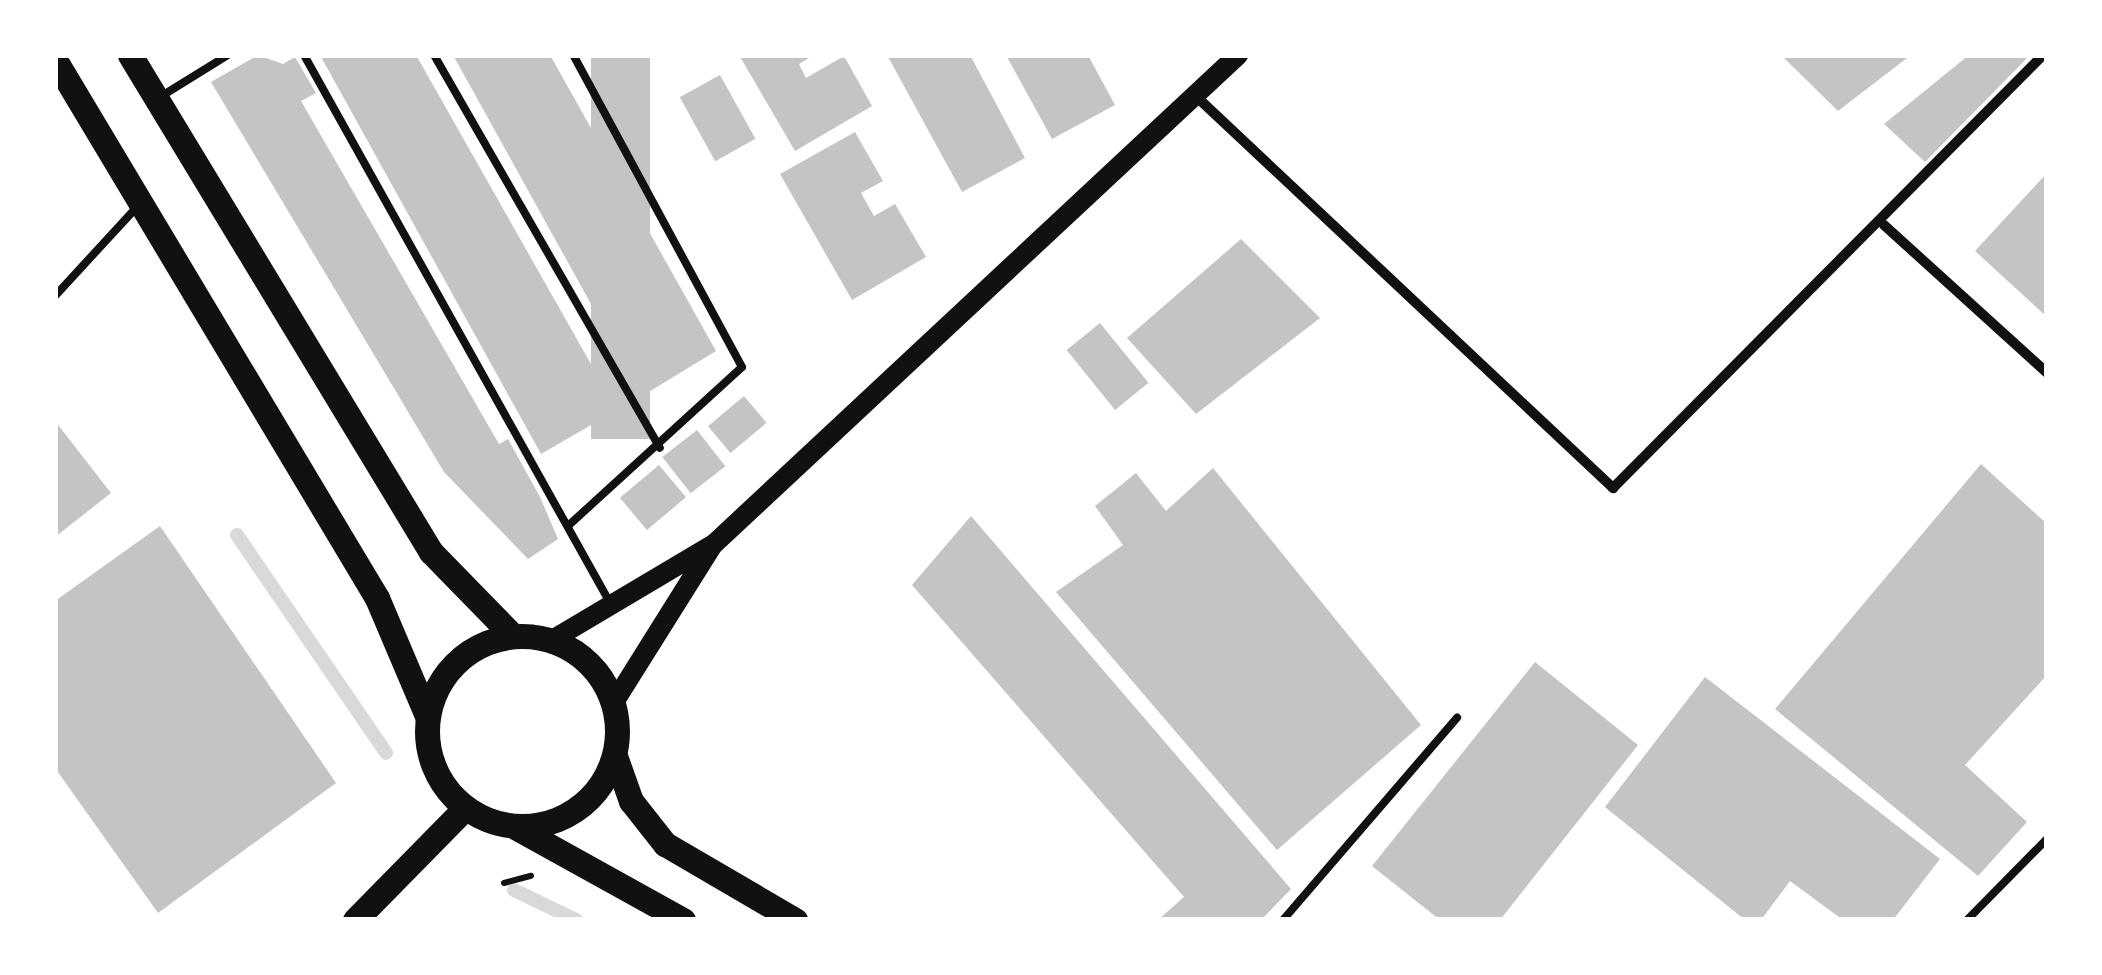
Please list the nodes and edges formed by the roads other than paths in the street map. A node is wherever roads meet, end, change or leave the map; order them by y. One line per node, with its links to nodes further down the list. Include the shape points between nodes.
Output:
1 (130, 55): 9 (main road)
2 (228, 55): 9 (lane)
3 (304, 55): 16 (lane)
4 (434, 55): 15 (lane)
5 (574, 55): 15 (lane, via 742,368)
6 (1238, 55): 10 (main road)
7 (2043, 55): 12 (street)
8 (55, 60): 11 (main road)
9 (156, 99): 19 (main road, via 431,552)
10 (1200, 100): 12 (street, via 1612,488); 17 (main road)
11 (140, 204): 13 (lane); 22 (main road, via 377,598)
12 (1884, 224): 14 (street)
13 (55, 296)
14 (2047, 373)
15 (660, 448): 16 (lane)
16 (568, 525): 18 (lane)
17 (714, 544): 18 (main road); 21 (main road)
18 (610, 602): 20 (main road)
19 (512, 635): 20 (main road); 22 (main road, via 456,662)
20 (552, 640): 21 (main road, via 586,660)
21 (614, 704): 24 (main road)
22 (427, 716): 25 (main road, via 434,768)
23 (1456, 718): 31 (lane)
24 (614, 756): 26 (main road, via 567,816); 30 (main road, via 631,801 665,844)
25 (465, 808): 26 (main road); 28 (main road)
26 (516, 827): 29 (main road)
27 (2047, 839): 32 (lane)
28 (355, 920)
29 (683, 920)
30 (795, 920)
31 (1283, 920)
32 (1968, 920)

